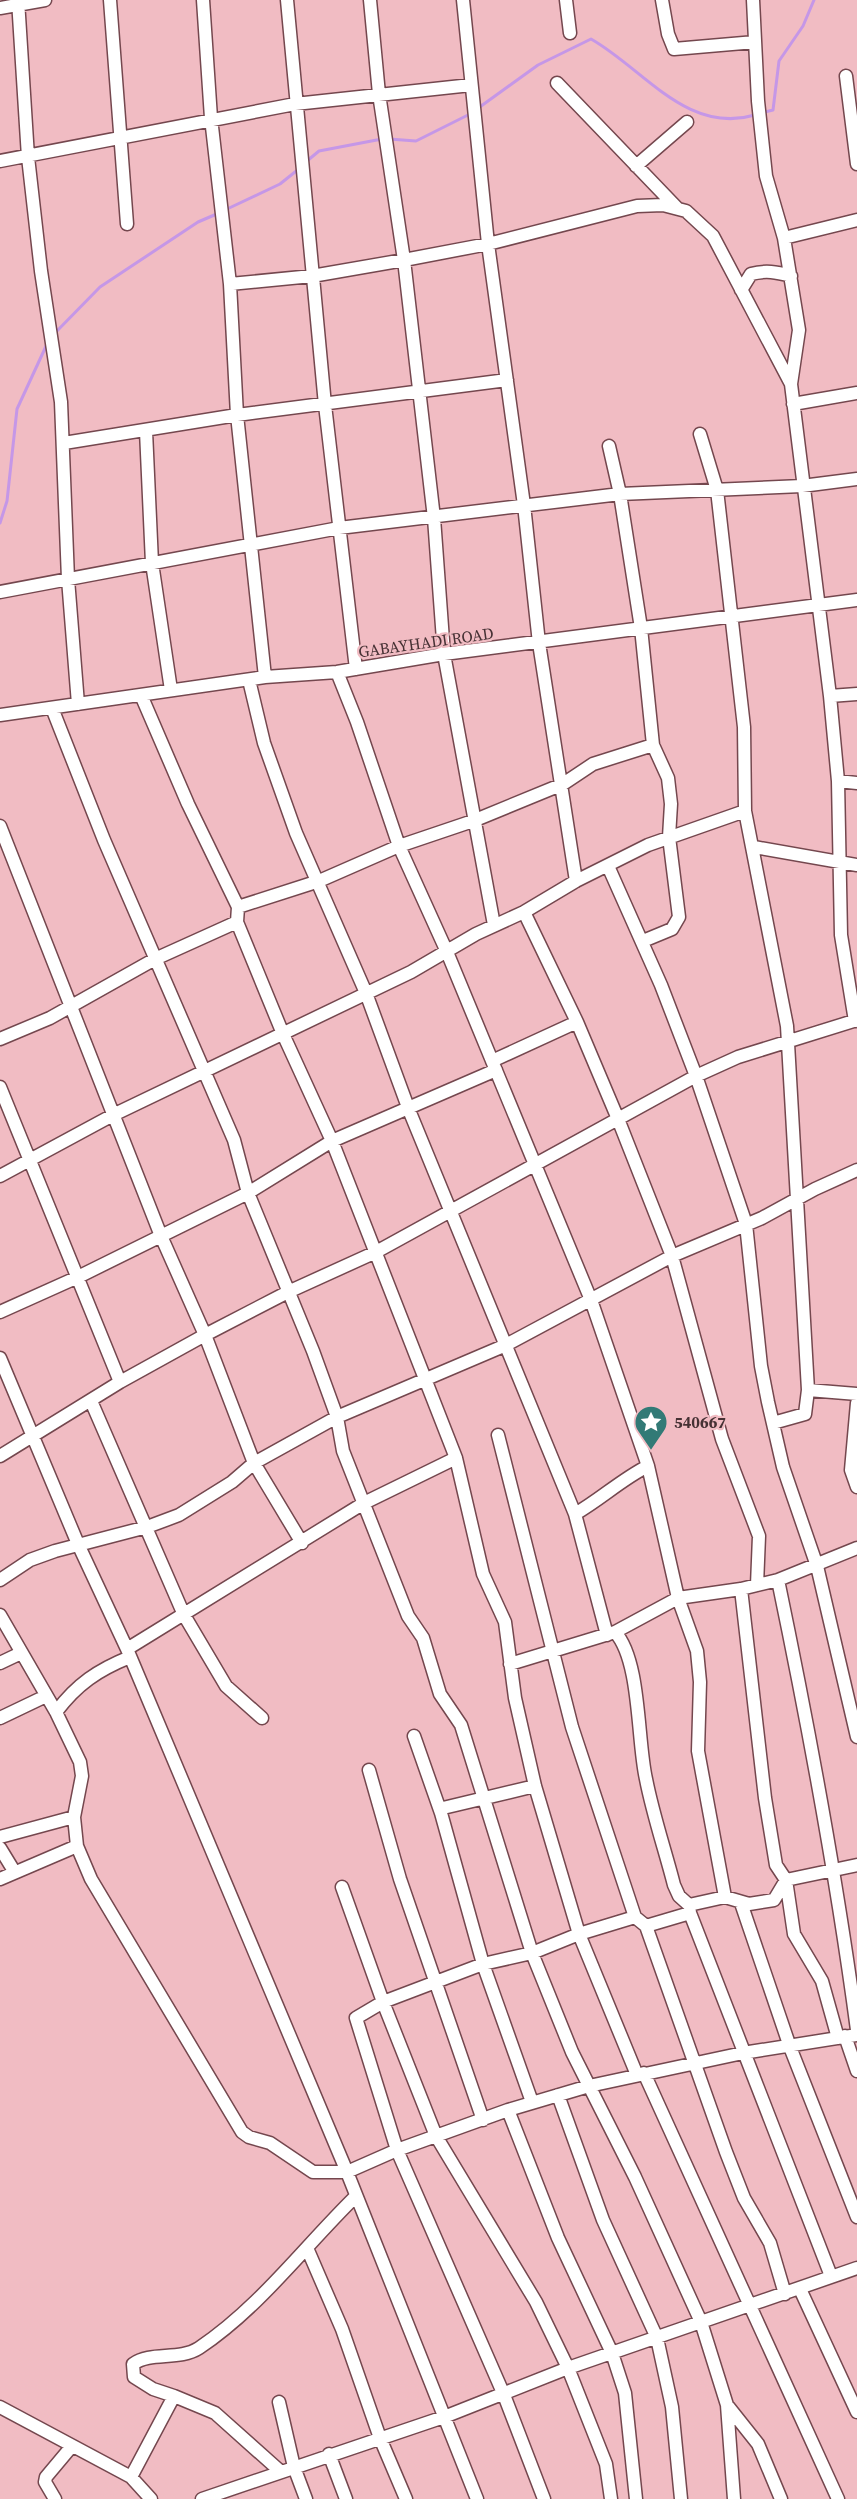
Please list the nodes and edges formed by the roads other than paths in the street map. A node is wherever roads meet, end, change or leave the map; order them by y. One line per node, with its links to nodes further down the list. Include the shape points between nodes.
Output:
1 (45, 0): 10 (street)
2 (110, 0): 21 (street)
3 (203, 0): 19 (street)
4 (287, 0): 18 (street)
5 (370, 0): 17 (street)
6 (463, 0): 16 (street)
7 (566, 0): 12 (street)
8 (662, 0): 13 (street, via 674,49)
9 (753, 0): 13 (street)
10 (18, 3): 11 (street); 22 (street)
11 (0, 8)
12 (570, 33)
13 (755, 42): 29 (street, via 766,176)
14 (846, 76): 24 (street)
15 (557, 83): 25 (street)
16 (471, 85): 17 (street); 30 (street)
17 (379, 94): 18 (street); 31 (street)
18 (295, 104): 19 (street); 32 (street)
19 (211, 118): 21 (street); 34 (street)
20 (687, 122): 25 (street)
21 (122, 139): 22 (street); 28 (street)
22 (28, 157): 23 (street); 45 (street, via 59,380)
23 (0, 161)
24 (857, 164)
25 (636, 166): 26 (street)
26 (677, 208): 30 (street, via 637,206); 35 (street, via 697,219 713,236)
27 (857, 220): 29 (street)
28 (127, 224)
29 (784, 238): 33 (street)
30 (488, 244): 31 (street); 36 (street)
31 (404, 260): 32 (street); 38 (street)
32 (312, 276): 34 (street); 41 (street)
33 (791, 276): 35 (street, via 761,271 751,274); 37 (street, via 799,330)
34 (230, 284): 42 (street)
35 (741, 290): 37 (street)
36 (507, 380): 38 (street); 51 (street)
37 (791, 384): 40 (street)
38 (418, 391): 41 (street); 52 (street)
39 (857, 393): 40 (street)
40 (793, 404): 48 (street)
41 (325, 405): 42 (street); 53 (street)
42 (237, 415): 43 (street); 54 (street)
43 (146, 431): 45 (street); 55 (street)
44 (700, 434): 49 (street)
45 (63, 443): 56 (street)
46 (609, 446): 50 (street)
47 (857, 479): 48 (street)
48 (802, 486): 49 (street); 59 (street)
49 (717, 490): 50 (street); 60 (street)
50 (620, 494): 51 (street); 61 (street)
51 (524, 505): 52 (street); 62 (street)
52 (434, 518): 53 (street); 63 (street)
53 (339, 528): 54 (street); 64 (street)
54 (250, 543): 55 (street); 66 (street)
55 (152, 563): 56 (street); 68 (street)
56 (68, 579): 57 (street); 72 (street)
57 (0, 592)
58 (857, 600): 59 (street, GABAYHADI ROAD)
59 (819, 605): 60 (street, GABAYHADI ROAD); 71 (street)
60 (732, 615): 61 (street, GABAYHADI ROAD); 79 (street, via 744,727)
61 (641, 628): 62 (street, GABAYHADI ROAD); 75 (street)
62 (539, 643): 63 (street, GABAYHADI ROAD); 78 (street)
63 (444, 654): 64 (street, GABAYHADI ROAD); 80 (street)
64 (356, 669): 65 (street, GABAYHADI ROAD)
65 (337, 672): 66 (street, GABAYHADI ROAD); 83 (street)
66 (265, 677): 67 (street, GABAYHADI ROAD)
67 (249, 680): 68 (street, GABAYHADI ROAD); 88 (street, via 264,743)
68 (171, 690): 70 (street, GABAYHADI ROAD)
69 (857, 693): 71 (street)
70 (141, 695): 72 (street, GABAYHADI ROAD); 90 (street)
71 (830, 696): 76 (street)
72 (78, 704): 73 (street, GABAYHADI ROAD)
73 (52, 708): 74 (street, GABAYHADI ROAD); 96 (street)
74 (0, 715)
75 (653, 745): 78 (street, via 593,764); 82 (street, via 670,790)
76 (838, 780): 77 (street); 85 (street)
77 (857, 783)
78 (563, 784): 80 (street); 89 (street)
79 (745, 812): 82 (street); 84 (street)
80 (473, 821): 83 (street); 93 (street)
81 (0, 826): 98 (street)
82 (669, 837): 87 (street); 94 (street, via 679,917 677,924)
83 (399, 846): 88 (street); 95 (street)
84 (754, 847): 85 (street); 103 (street)
85 (839, 862): 86 (street); 99 (street, via 841,935)
86 (857, 865)
87 (608, 866): 89 (street); 94 (street)
88 (319, 881): 90 (street); 97 (street)
89 (576, 881): 91 (street)
90 (238, 907): 92 (street)
91 (524, 912): 93 (street); 100 (street)
92 (237, 922): 96 (street); 101 (street)
93 (494, 925): 95 (street)
94 (642, 941): 106 (street)
95 (447, 952): 97 (street); 104 (street)
96 (155, 959): 98 (street); 105 (street)
97 (366, 993): 101 (street); 108 (street)
98 (71, 1006): 102 (street); 109 (street)
99 (856, 1020): 103 (street)
100 (577, 1022): 104 (street); 110 (street)
101 (283, 1034): 105 (street); 111 (street)
102 (0, 1039)
103 (788, 1041): 106 (street); 117 (street)
104 (494, 1065): 108 (street); 113 (street)
105 (206, 1070): 109 (street); 116 (street, via 234,1140)
106 (696, 1076): 110 (street); 119 (street)
107 (0, 1087): 112 (street)
108 (410, 1110): 111 (street); 118 (street)
109 (113, 1115): 112 (street); 120 (street)
110 (618, 1119): 113 (street); 122 (street)
111 (332, 1141): 116 (street); 121 (street)
112 (29, 1159): 115 (street); 123 (street)
113 (536, 1164): 118 (street); 125 (street)
114 (857, 1170): 117 (street)
115 (0, 1176)
116 (248, 1193): 120 (street); 124 (street)
117 (796, 1199): 119 (street); 132 (street)
118 (451, 1210): 121 (street); 128 (street)
119 (746, 1224): 122 (street); 137 (street, via 761,1366)
120 (161, 1236): 123 (street); 127 (street)
121 (375, 1252): 124 (street); 130 (street)
122 (672, 1256): 125 (street); 154 (street, via 722,1439 759,1536)
123 (78, 1278): 126 (street); 131 (street)
124 (288, 1292): 127 (street); 136 (street)
125 (591, 1300): 128 (street); 143 (street)
126 (0, 1312)
127 (205, 1335): 131 (street); 142 (street)
128 (507, 1345): 130 (street); 146 (street)
129 (0, 1358): 139 (street)
130 (427, 1380): 136 (street); 141 (street)
131 (120, 1382): 134 (street)
132 (808, 1390): 133 (street); 137 (street, via 805,1414)
133 (857, 1394)
134 (91, 1401): 139 (street); 147 (street)
135 (857, 1403): 144 (street, via 851,1470)
136 (337, 1417): 142 (street); 145 (street, via 343,1451)
137 (773, 1423): 151 (street, via 783,1467)
138 (498, 1435): 160 (street)
139 (34, 1437): 140 (street); 149 (street)
140 (0, 1456)
141 (456, 1458): 145 (street); 164 (street, via 483,1574 504,1620)
142 (254, 1463): 147 (street, via 206,1500); 148 (street)
143 (648, 1466): 146 (street, via 624,1478 597,1502); 156 (street)
144 (857, 1487)
145 (364, 1503): 148 (street); 173 (street, via 408,1616 423,1638 440,1694 461,1725)
146 (575, 1514): 159 (street)
147 (147, 1527): 149 (street); 158 (street)
148 (302, 1543): 158 (street)
149 (78, 1544): 152 (street, via 30,1560); 162 (street)
150 (857, 1548): 151 (street)
151 (817, 1566): 153 (street); 170 (street)
152 (0, 1580)
153 (778, 1580): 154 (street); 180 (street)
154 (757, 1585): 155 (street)
155 (741, 1589): 156 (street); 183 (street, via 765,1798 776,1865)
156 (678, 1598): 159 (street); 185 (street, via 697,1651 698,1751)
157 (0, 1615): 161 (street)
158 (184, 1615): 162 (street); 168 (street, via 226,1686)
159 (611, 1634): 160 (street); 187 (street, via 626,1650 645,1778 674,1885)
160 (552, 1652): 164 (street); 188 (street, via 572,1727)
161 (21, 1653): 163 (street); 165 (street)
162 (128, 1653): 166 (street, via 79,1684); 209 (street)
163 (0, 1664)
164 (510, 1664): 172 (street)
165 (46, 1696): 166 (street); 167 (street)
166 (56, 1712): 175 (street, via 80,1762 82,1776)
167 (0, 1718)
168 (262, 1718)
169 (414, 1736): 174 (street)
170 (857, 1737)
171 (369, 1770): 193 (street)
172 (535, 1786): 173 (street); 190 (street)
173 (483, 1800): 174 (street, via 443,1808); 191 (street)
174 (441, 1813): 192 (street)
175 (74, 1817): 176 (street); 177 (street)
176 (0, 1837)
177 (76, 1846): 181 (street); 209 (street, via 245,2135 270,2143 313,2172)
178 (0, 1848): 181 (street)
179 (857, 1865): 180 (street)
180 (834, 1870): 183 (street); 195 (street)
181 (14, 1871): 182 (street)
182 (0, 1879)
183 (786, 1880): 186 (street, via 774,1900); 196 (street, via 794,1934 822,1981)
184 (342, 1887): 194 (street)
185 (725, 1897): 186 (street); 187 (street)
186 (741, 1903): 197 (street)
187 (689, 1909): 189 (street); 198 (street)
188 (635, 1917): 189 (street); 190 (street)
189 (646, 1926): 199 (street)
190 (579, 1934): 191 (street); 201 (street)
191 (532, 1953): 192 (street); 202 (street)
192 (483, 1965): 193 (street); 204 (street)
193 (434, 1982): 194 (street); 206 (street)
194 (383, 2002): 207 (street); 208 (street, via 359,2014 356,2021)
195 (857, 2030)
196 (846, 2036): 197 (street); 200 (street)
197 (790, 2047): 198 (street); 211 (street)
198 (742, 2053): 199 (street); 214 (street)
199 (694, 2064): 201 (street); 216 (street, via 744,2198 770,2243)
200 (857, 2072)
201 (640, 2074): 202 (street); 217 (street)
202 (589, 2086): 203 (street); 218 (street)
203 (558, 2095): 204 (street); 219 (street, via 603,2220)
204 (532, 2102): 205 (street)
205 (508, 2110): 206 (street); 220 (street, via 558,2238)
206 (483, 2120): 207 (street)
207 (436, 2136): 208 (street); 221 (street, via 536,2302)
208 (397, 2150): 209 (street); 222 (street)
209 (347, 2172): 210 (street)
210 (355, 2197): 212 (street); 228 (street)
211 (857, 2217)
212 (307, 2248): 223 (street, via 243,2312 199,2348 133,2364 134,2377); 229 (street, via 342,2329)
213 (857, 2268): 214 (street)
214 (831, 2276): 215 (street)
215 (800, 2289): 216 (street); 227 (street)
216 (785, 2294): 217 (street)
217 (749, 2307): 218 (street); 248 (street)
218 (701, 2322): 219 (street); 225 (street)
219 (657, 2338): 220 (street); 245 (street, via 672,2407)
220 (612, 2353): 221 (street); 244 (street, via 625,2393)
221 (568, 2368): 222 (street); 243 (street, via 606,2464)
222 (504, 2395): 228 (street); 242 (street)
223 (174, 2396): 233 (street, via 215,2413); 234 (street)
224 (279, 2402): 232 (street)
225 (727, 2405): 246 (street); 247 (street, via 758,2444)
226 (0, 2407): 230 (street)
227 (857, 2412)
228 (444, 2417): 229 (street); 241 (street)
229 (380, 2438): 231 (street); 240 (street)
230 (72, 2446): 234 (street); 235 (street, via 46,2477)
231 (329, 2454): 232 (street); 239 (street)
232 (294, 2467): 233 (street); 238 (street)
233 (280, 2471): 237 (street)
234 (131, 2477): 236 (street)
235 (55, 2499)
236 (151, 2499)
237 (202, 2499)
238 (306, 2499)
239 (346, 2499)
240 (406, 2499)
241 (477, 2499)
242 (544, 2499)
243 (610, 2499)
244 (636, 2499)
245 (681, 2499)
246 (734, 2499)
247 (782, 2499)
248 (838, 2499)

